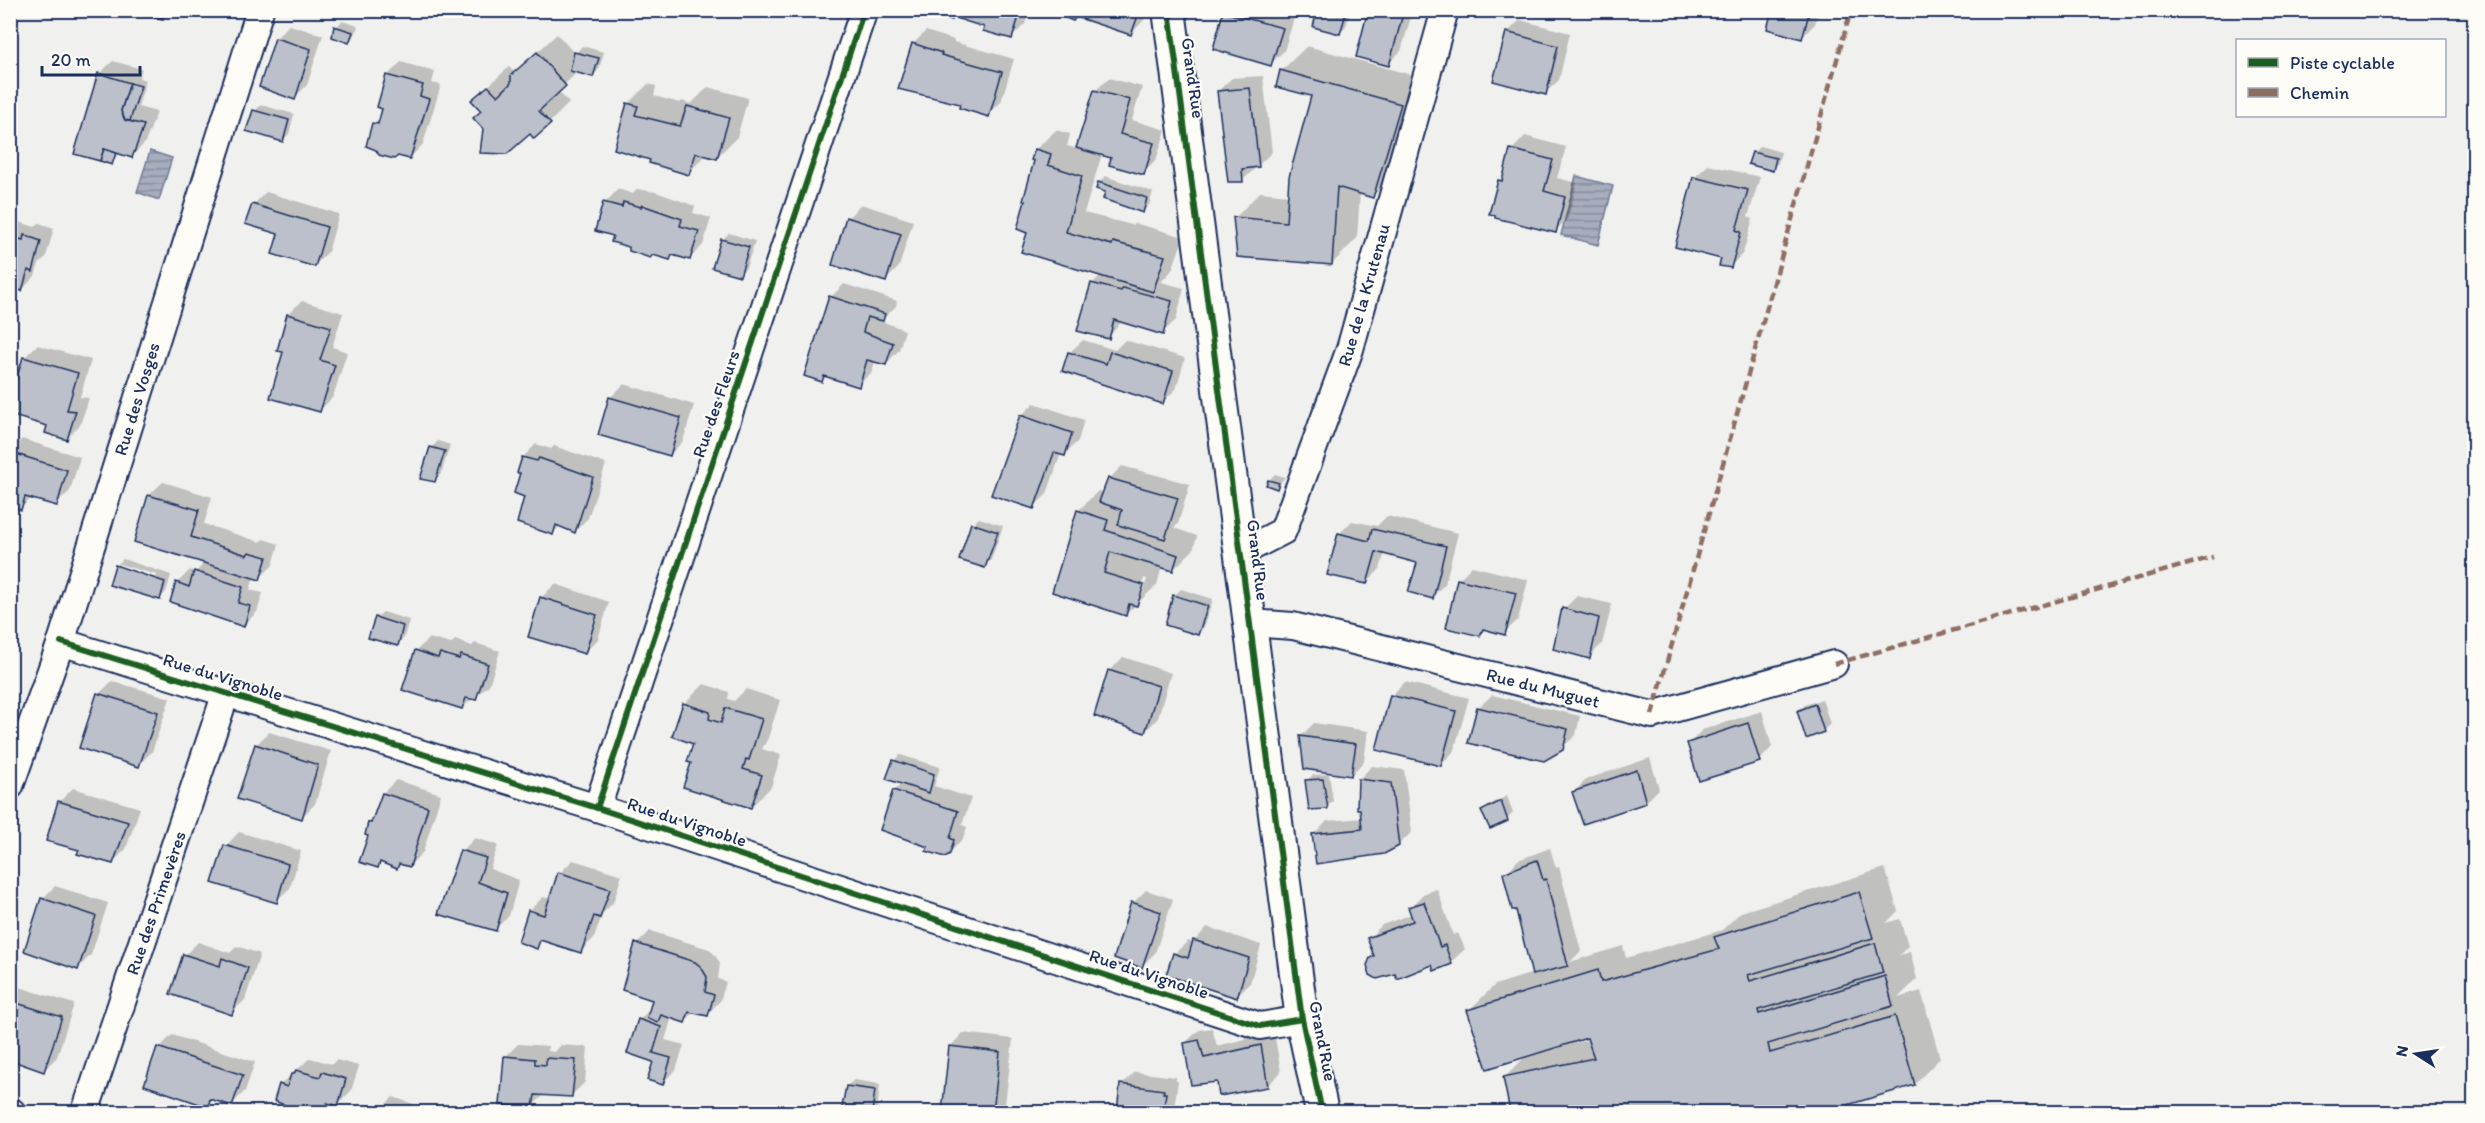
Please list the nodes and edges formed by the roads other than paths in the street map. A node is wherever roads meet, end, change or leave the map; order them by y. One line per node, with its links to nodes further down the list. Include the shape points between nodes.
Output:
1 (260, 10): 7 (street, Rue des Vosges)
2 (864, 10): 11 (street, Rue des Fleurs)
3 (1169, 10): 5 (street, Grand'Rue)
4 (1445, 10): 5 (street, Rue de la Krutenau, via 1350,349 1283,531)
5 (1242, 552): 6 (street, Grand'Rue)
6 (1251, 623): 8 (street, Rue du Muguet, via 1293,626 1652,715); 12 (street, Grand'Rue)
7 (61, 642): 9 (street, Rue du Vignoble); 10 (street, Rue des Vosges)
8 (1834, 664)
9 (226, 693): 11 (street, Rue du Vignoble); 13 (street, Rue des Primevères)
10 (11, 781)
11 (597, 808): 12 (street, Rue du Vignoble, via 1260,1026)
12 (1302, 1019): 14 (street, Grand'Rue)
13 (85, 1113)
14 (1322, 1113)

